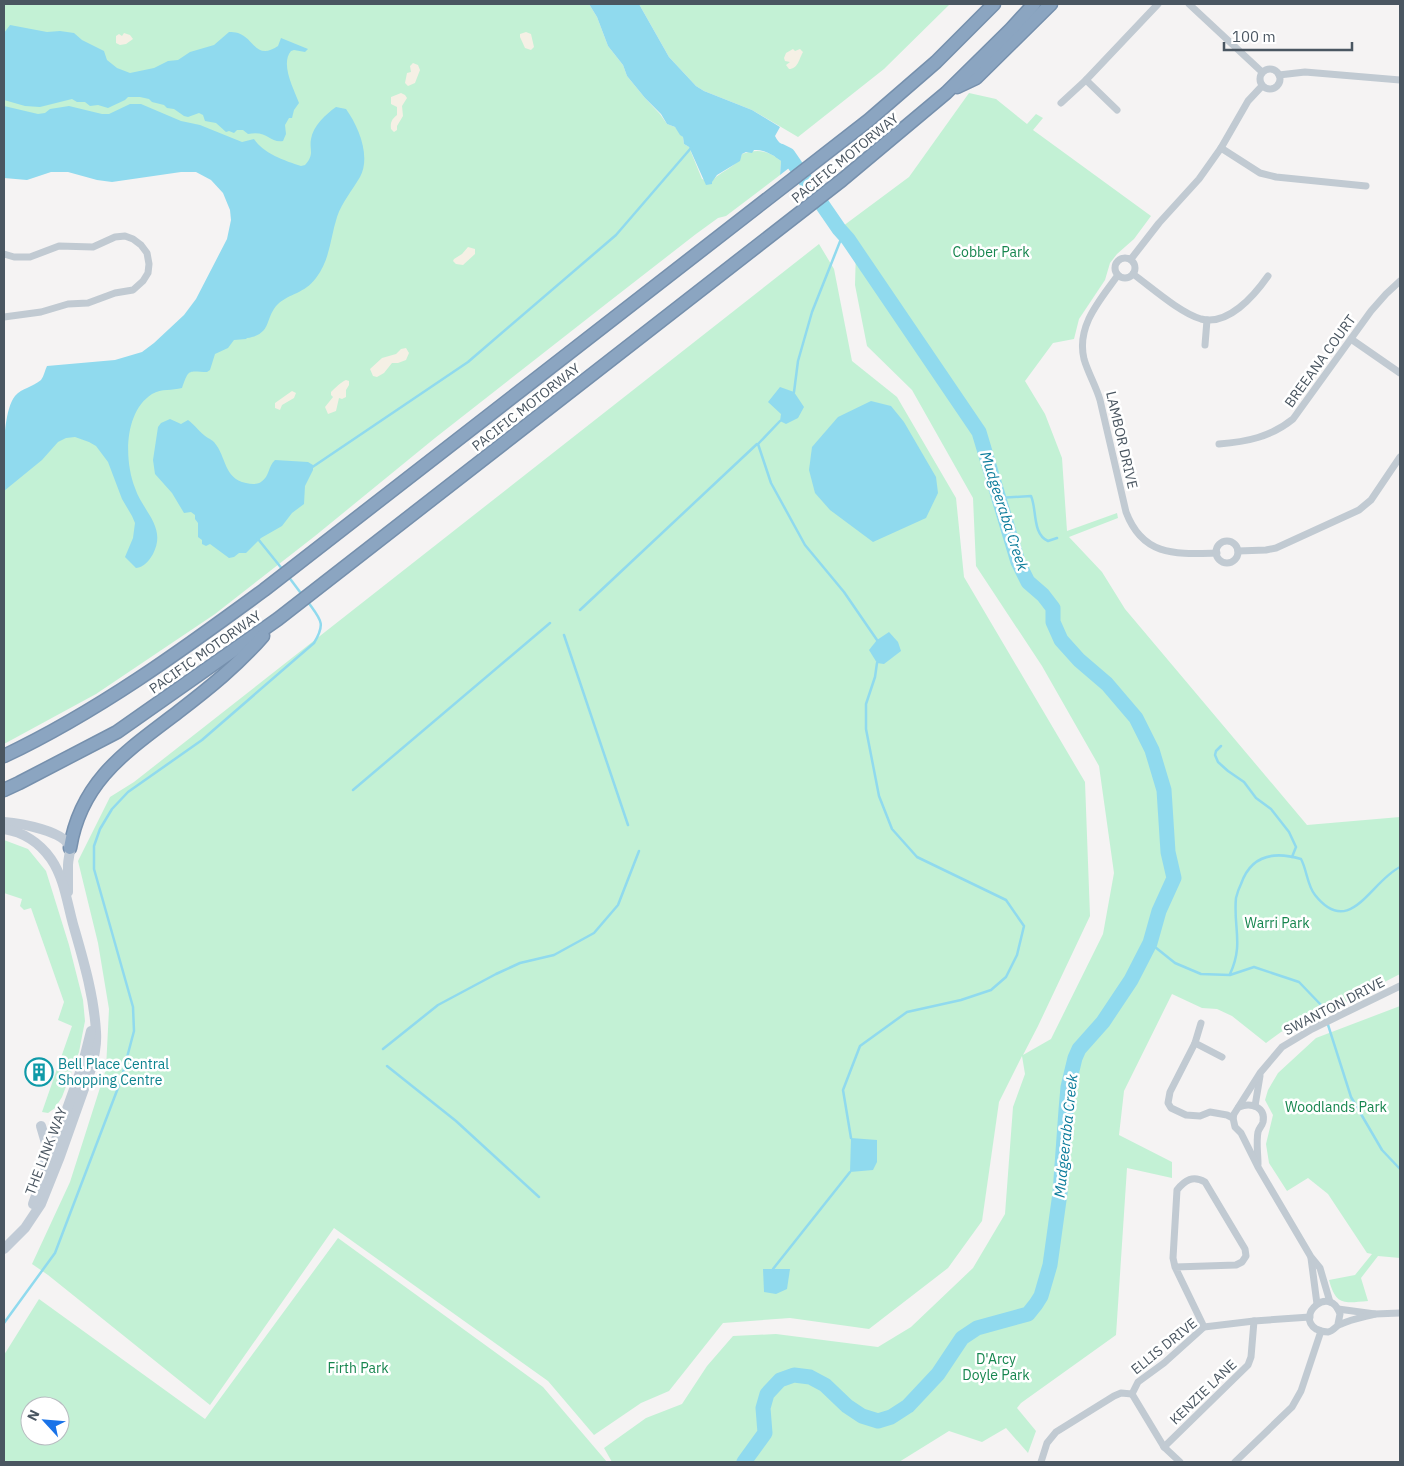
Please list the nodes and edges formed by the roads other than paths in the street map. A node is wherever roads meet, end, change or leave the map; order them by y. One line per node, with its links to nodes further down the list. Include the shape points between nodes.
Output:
1 (994, 4): 6 (highway, PACIFIC MOTORWAY)
2 (1034, 4): 12 (highway, PACIFIC MOTORWAY)
3 (1051, 4): 12 (highway, via 976,78)
4 (1158, 4): 9 (street)
5 (1189, 4): 7 (street)
6 (986, 9): 33 (highway, PACIFIC MOTORWAY, via 928,69 869,120 264,590 103,703)
7 (1262, 72): 8 (street, via 1274,70); 11 (street)
8 (1279, 75): 10 (street, via 1306,72); 11 (street, LAMBOR DRIVE, via 1274,89)
9 (1086, 80): 13 (street); 14 (street)
10 (1400, 80)
11 (1262, 86): 15 (street, LAMBOR DRIVE, via 1248,101)
12 (946, 93): 32 (highway, PACIFIC MOTORWAY, via 746,256)
13 (1061, 104)
14 (1117, 110)
15 (1221, 148): 16 (street, via 1260,173 1276,178); 18 (street, LAMBOR DRIVE)
16 (1366, 186)
17 (4, 254): 23 (street, via 30,257 59,246 93,247 122,236 141,245 149,264 144,282 133,290 91,302)
18 (1131, 259): 19 (street, via 1135,264); 20 (street, LAMBOR DRIVE, via 1125,257 1117,262 1115,269)
19 (1133, 274): 20 (street, via 1126,278); 24 (street, via 1184,311)
20 (1118, 275): 31 (street, LAMBOR DRIVE, via 1090,315 1082,347 1100,400 1126,512 1136,533 1153,547 1173,553)
21 (1268, 276): 24 (street, via 1236,310)
22 (1400, 281): 25 (street, BREEANA COURT)
23 (4, 317)
24 (1207, 320): 26 (street)
25 (1351, 339): 27 (street); 28 (street, BREEANA COURT, via 1299,413 1287,424 1248,441)
26 (1205, 345)
27 (1400, 373)
28 (1219, 444)
29 (1400, 457): 30 (street, LAMBOR DRIVE, via 1371,500 1359,510 1276,548)
30 (1238, 551): 31 (street, LAMBOR DRIVE, via 1234,560 1229,562 1221,560); 31 (street, LAMBOR DRIVE, via 1235,545 1226,541 1220,544)
31 (1217, 553)
32 (278, 619): 34 (highway, PACIFIC MOTORWAY, via 117,732); 37 (highway, via 233,668 130,748 105,772 80,813)
33 (4, 756)
34 (4, 790)
35 (4, 822): 37 (main road, via 48,832 64,840)
36 (4, 830): 38 (main road, THE LINK WAY, via 27,837 47,854 59,873)
37 (70, 848): 38 (main road, THE LINK WAY)
38 (69, 908): 50 (main road, THE LINK WAY, via 85,968 96,1035 95,1054)
39 (1400, 986): 43 (street, SWANTON DRIVE, via 1282,1047)
40 (1201, 1023): 41 (street)
41 (1195, 1043): 42 (street); 46 (street, via 1170,1092 1168,1103 1186,1115 1200,1116 1210,1112)
42 (1222, 1057)
43 (1260, 1073): 44 (street, SWANTON DRIVE); 45 (street)
44 (1240, 1106): 45 (street); 46 (street, SWANTON DRIVE)
45 (1255, 1106): 48 (street, via 1263,1117)
46 (1233, 1118): 49 (street, via 1234,1127)
47 (40, 1126): 54 (main road, via 46,1143)
48 (1258, 1131): 49 (street, via 1250,1135); 51 (street)
49 (1241, 1133): 51 (street)
50 (63, 1136): 54 (main road, THE LINK WAY); 55 (main road, THE LINK WAY, via 50,1184 26,1228)
51 (1258, 1167): 57 (street)
52 (1185, 1171): 53 (street)
53 (1188, 1179): 58 (street, via 1177,1190); 58 (street, via 1199,1178 1205,1182 1246,1256 1236,1265)
54 (38, 1193): 55 (main road, THE LINK WAY)
55 (16, 1237): 56 (main road, THE LINK WAY)
56 (4, 1249)
57 (1311, 1258): 59 (street, via 1320,1268); 60 (street)
58 (1175, 1267): 67 (street)
59 (1330, 1302): 60 (street); 61 (street)
60 (1317, 1304): 64 (street)
61 (1338, 1309): 63 (street); 66 (street)
62 (1400, 1313): 63 (street)
63 (1375, 1314): 66 (street)
64 (1310, 1317): 65 (street, ELLIS DRIVE); 68 (street, via 1313,1326)
65 (1254, 1321): 67 (street, ELLIS DRIVE); 70 (street, KENZIE LANE, via 1252,1357 1248,1365)
66 (1338, 1324): 68 (street, via 1329,1331)
67 (1204, 1327): 69 (street, ELLIS DRIVE, via 1138,1382)
68 (1321, 1331): 73 (street, via 1301,1391 1292,1407)
69 (1132, 1394): 70 (street); 71 (street, ELLIS DRIVE, via 1114,1396 1056,1432 1046,1443)
70 (1164, 1447): 72 (street)
71 (1040, 1462)
72 (1180, 1462)
73 (1235, 1462)

